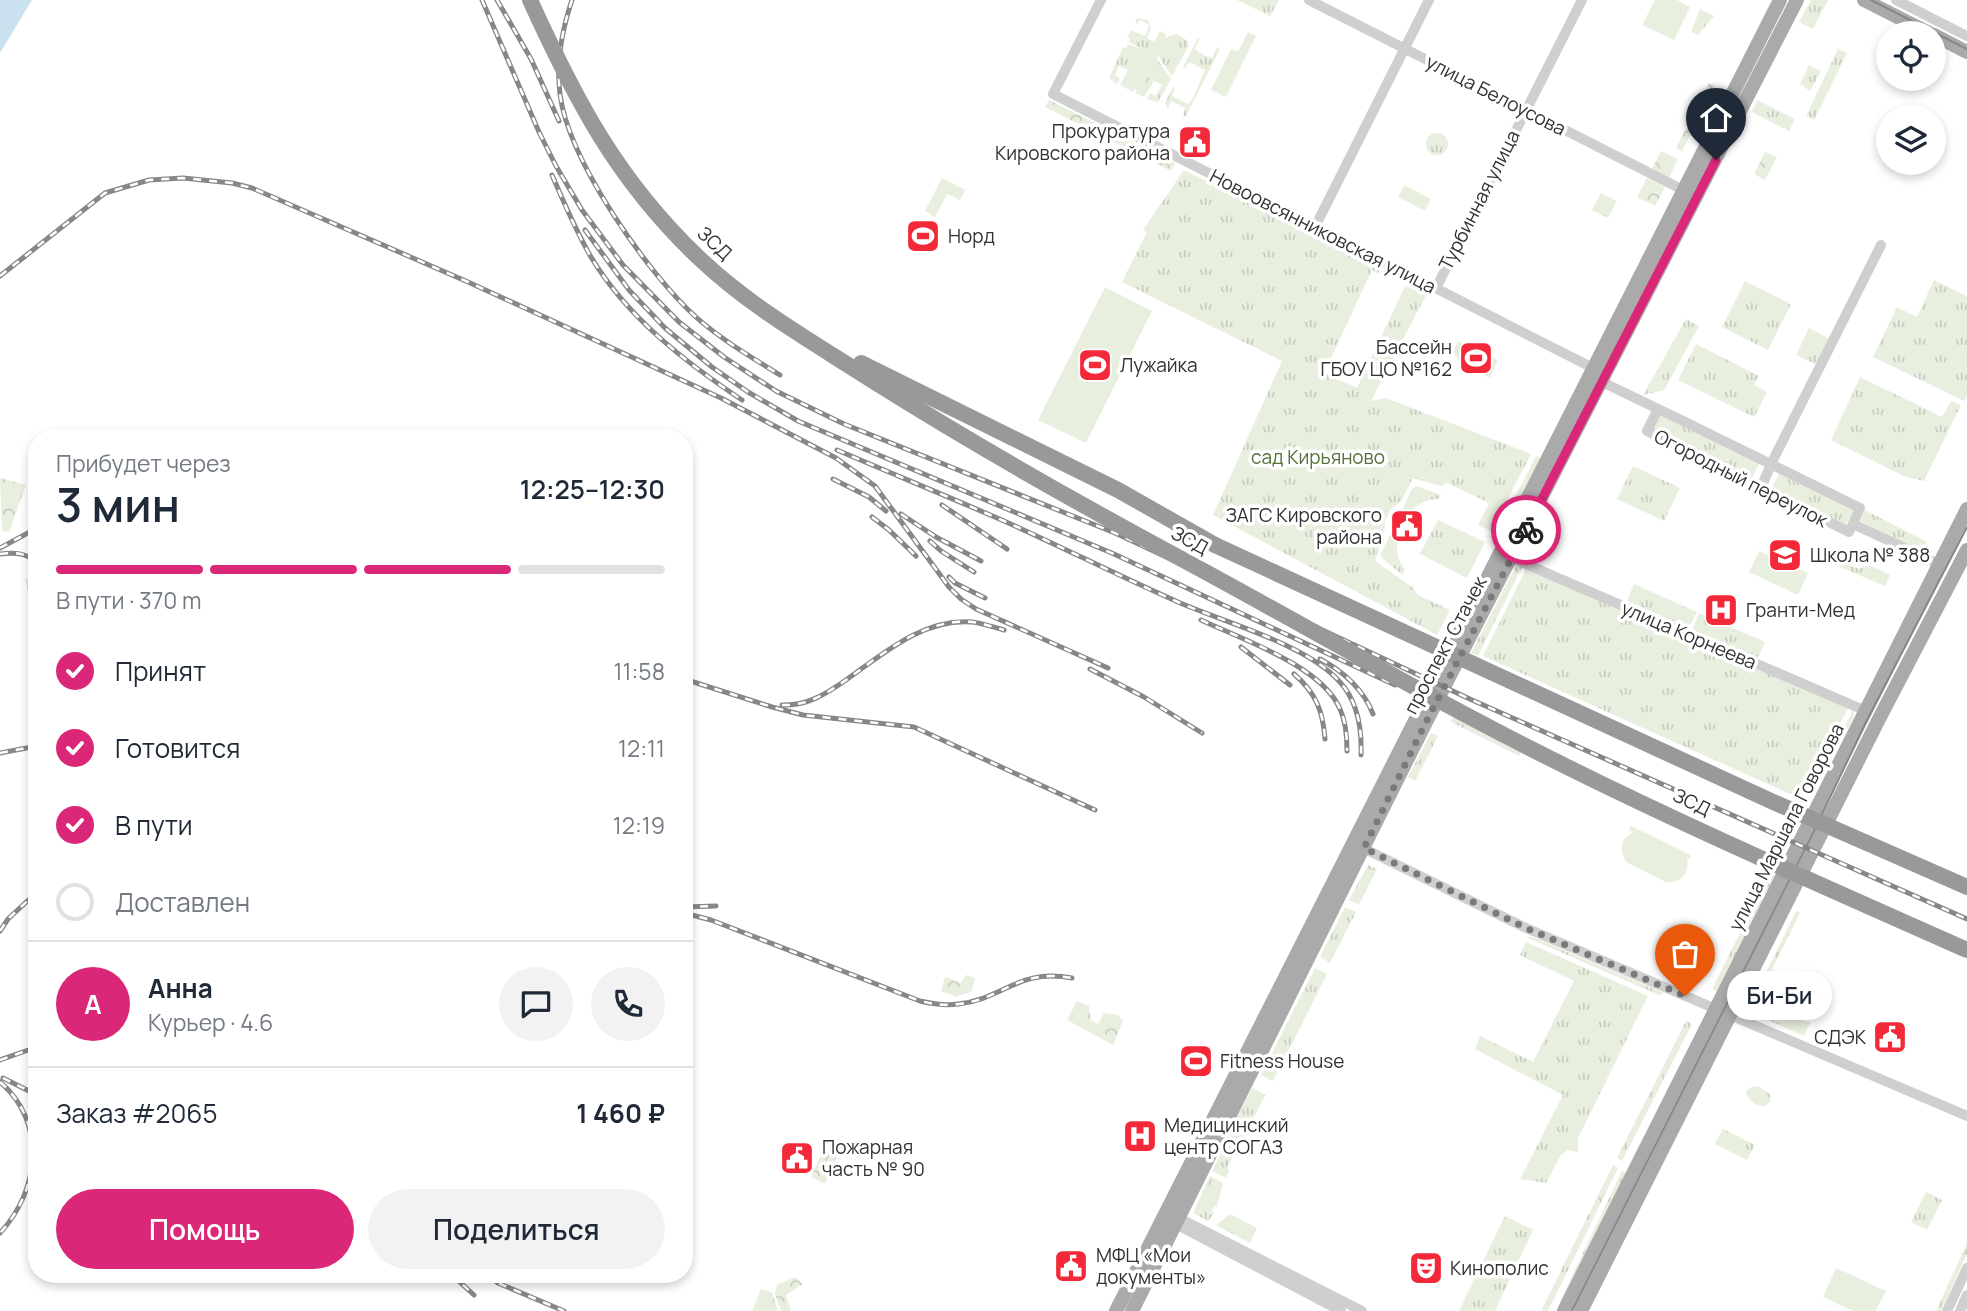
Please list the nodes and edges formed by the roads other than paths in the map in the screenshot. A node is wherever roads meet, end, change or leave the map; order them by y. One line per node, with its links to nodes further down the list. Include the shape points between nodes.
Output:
1 (530, 0): 34 (highway, ЗСД, bridge, via 572,92 643,198 718,275 805,339 1103,517 1514,740)
2 (538, 0): 33 (highway, ЗСД, bridge, via 597,119 649,191 722,266 809,332 861,363 1118,490 1215,545)
3 (1101, 0): 18 (street, Новоовсянниковская улица, via 1053,94)
4 (1308, 0): 14 (street, улица Белоусова)
5 (1429, 0): 14 (street)
6 (1582, 0): 16 (street, Турбинная улица)
7 (1780, 0): 17 (main road, проспект Стачек)
8 (1797, 0): 22 (main road, проспект Стачек)
9 (1864, 0): 11 (main road)
10 (1896, 0): 12 (street)
11 (1906, 21)
12 (1967, 36)
13 (1946, 41): 15 (main road)
14 (1405, 48): 16 (street, улица Белоусова); 18 (street)
15 (1967, 52)
16 (1525, 110): 17 (street, улица Белоусова); 20 (street, Турбинная улица)
17 (1683, 190): 21 (main road, проспект Стачек)
18 (1315, 227): 20 (street, Новоовсянниковская улица)
19 (1881, 245): 24 (street)
20 (1436, 288): 21 (street, Новоовсянниковская улица)
21 (1593, 368): 32 (main road, проспект Стачек)
22 (1602, 382): 23 (street, Огородный переулок); 29 (main road, проспект Стачек)
23 (1658, 409): 24 (street, Огородный переулок); 25 (street, Огородный переулок, via 1647,431)
24 (1771, 464): 25 (street); 27 (street, Огородный переулок, via 1860,508)
25 (1761, 488): 27 (street, Огородный переулок)
26 (1967, 509): 30 (main road, улица Маршала Говорова)
27 (1851, 528): 30 (street, Огородный переулок)
28 (1967, 550): 35 (main road, улица Маршала Говорова)
29 (1512, 558): 31 (street, улица Корнеева); 32 (main road, проспект Стачек)
30 (1939, 564): 31 (main road, улица Маршала Говорова)
31 (1866, 711): 35 (main road, улица Маршала Говорова)
32 (1358, 846): 35 (street, via 1526,928); 37 (main road, проспект Стачек)
33 (1967, 887)
34 (1967, 950)
35 (1723, 1012): 36 (street); 44 (main road, улица Маршала Говорова); 45 (main road, улица Маршала Говорова)
36 (1967, 1116)
37 (1173, 1219): 40 (main road, проспект Стачек); 41 (main road, проспект Стачек); 42 (street); 43 (street)
38 (1967, 1268): 46 (street)
39 (1967, 1295): 47 (street)
40 (1116, 1311)
41 (1132, 1311)
42 (1341, 1311)
43 (1362, 1311)
44 (1564, 1311)
45 (1581, 1311)
46 (1947, 1311)
47 (1959, 1311)

